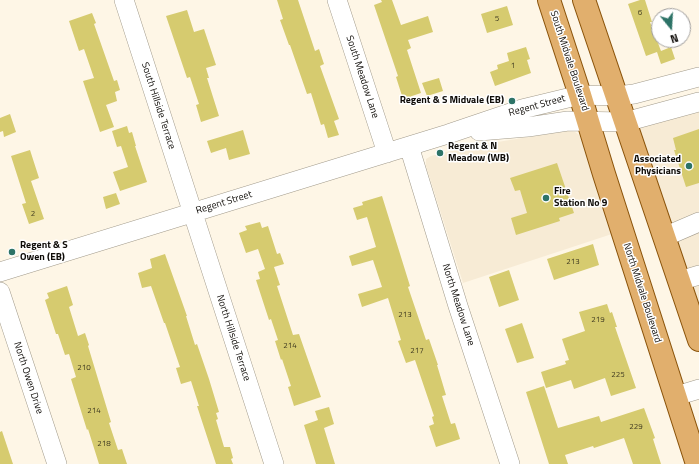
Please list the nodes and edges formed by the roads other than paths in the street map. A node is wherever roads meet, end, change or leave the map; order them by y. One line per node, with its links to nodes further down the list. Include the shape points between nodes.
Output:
1 (124, 0): 14 (street, South Hillside Terrace)
2 (337, 0): 13 (street, South Meadow Lane)
3 (549, 0): 6 (main road, South Midvale Boulevard)
4 (584, 0): 7 (main road)
5 (699, 77): 7 (street, Regent Street)
6 (580, 95): 7 (street, Regent Street); 9 (main road, South Midvale Boulevard); 11 (street, Regent Street, via 522,109)
7 (617, 96): 10 (main road)
8 (699, 102): 10 (street, Regent Street)
9 (588, 122): 10 (street, Regent Street); 11 (street, Regent Street, via 568,121); 22 (main road, North Midvale Boulevard)
10 (626, 122): 16 (main road)
11 (448, 134): 12 (street, Regent Street)
12 (409, 146): 13 (street, Regent Street); 26 (street, North Meadow Lane)
13 (387, 153): 14 (street, Regent Street)
14 (193, 212): 17 (street, Regent Street); 25 (street, North Hillside Terrace)
15 (699, 222): 16 (street)
16 (664, 237): 18 (main road)
17 (0, 272)
18 (689, 278): 20 (main road)
19 (0, 292): 24 (street, North Owen Drive)
20 (699, 340)
21 (699, 389): 22 (street)
22 (676, 396): 23 (main road, North Midvale Boulevard)
23 (694, 434): 27 (main road, North Midvale Boulevard)
24 (57, 464)
25 (274, 464)
26 (510, 464)
27 (698, 464)

